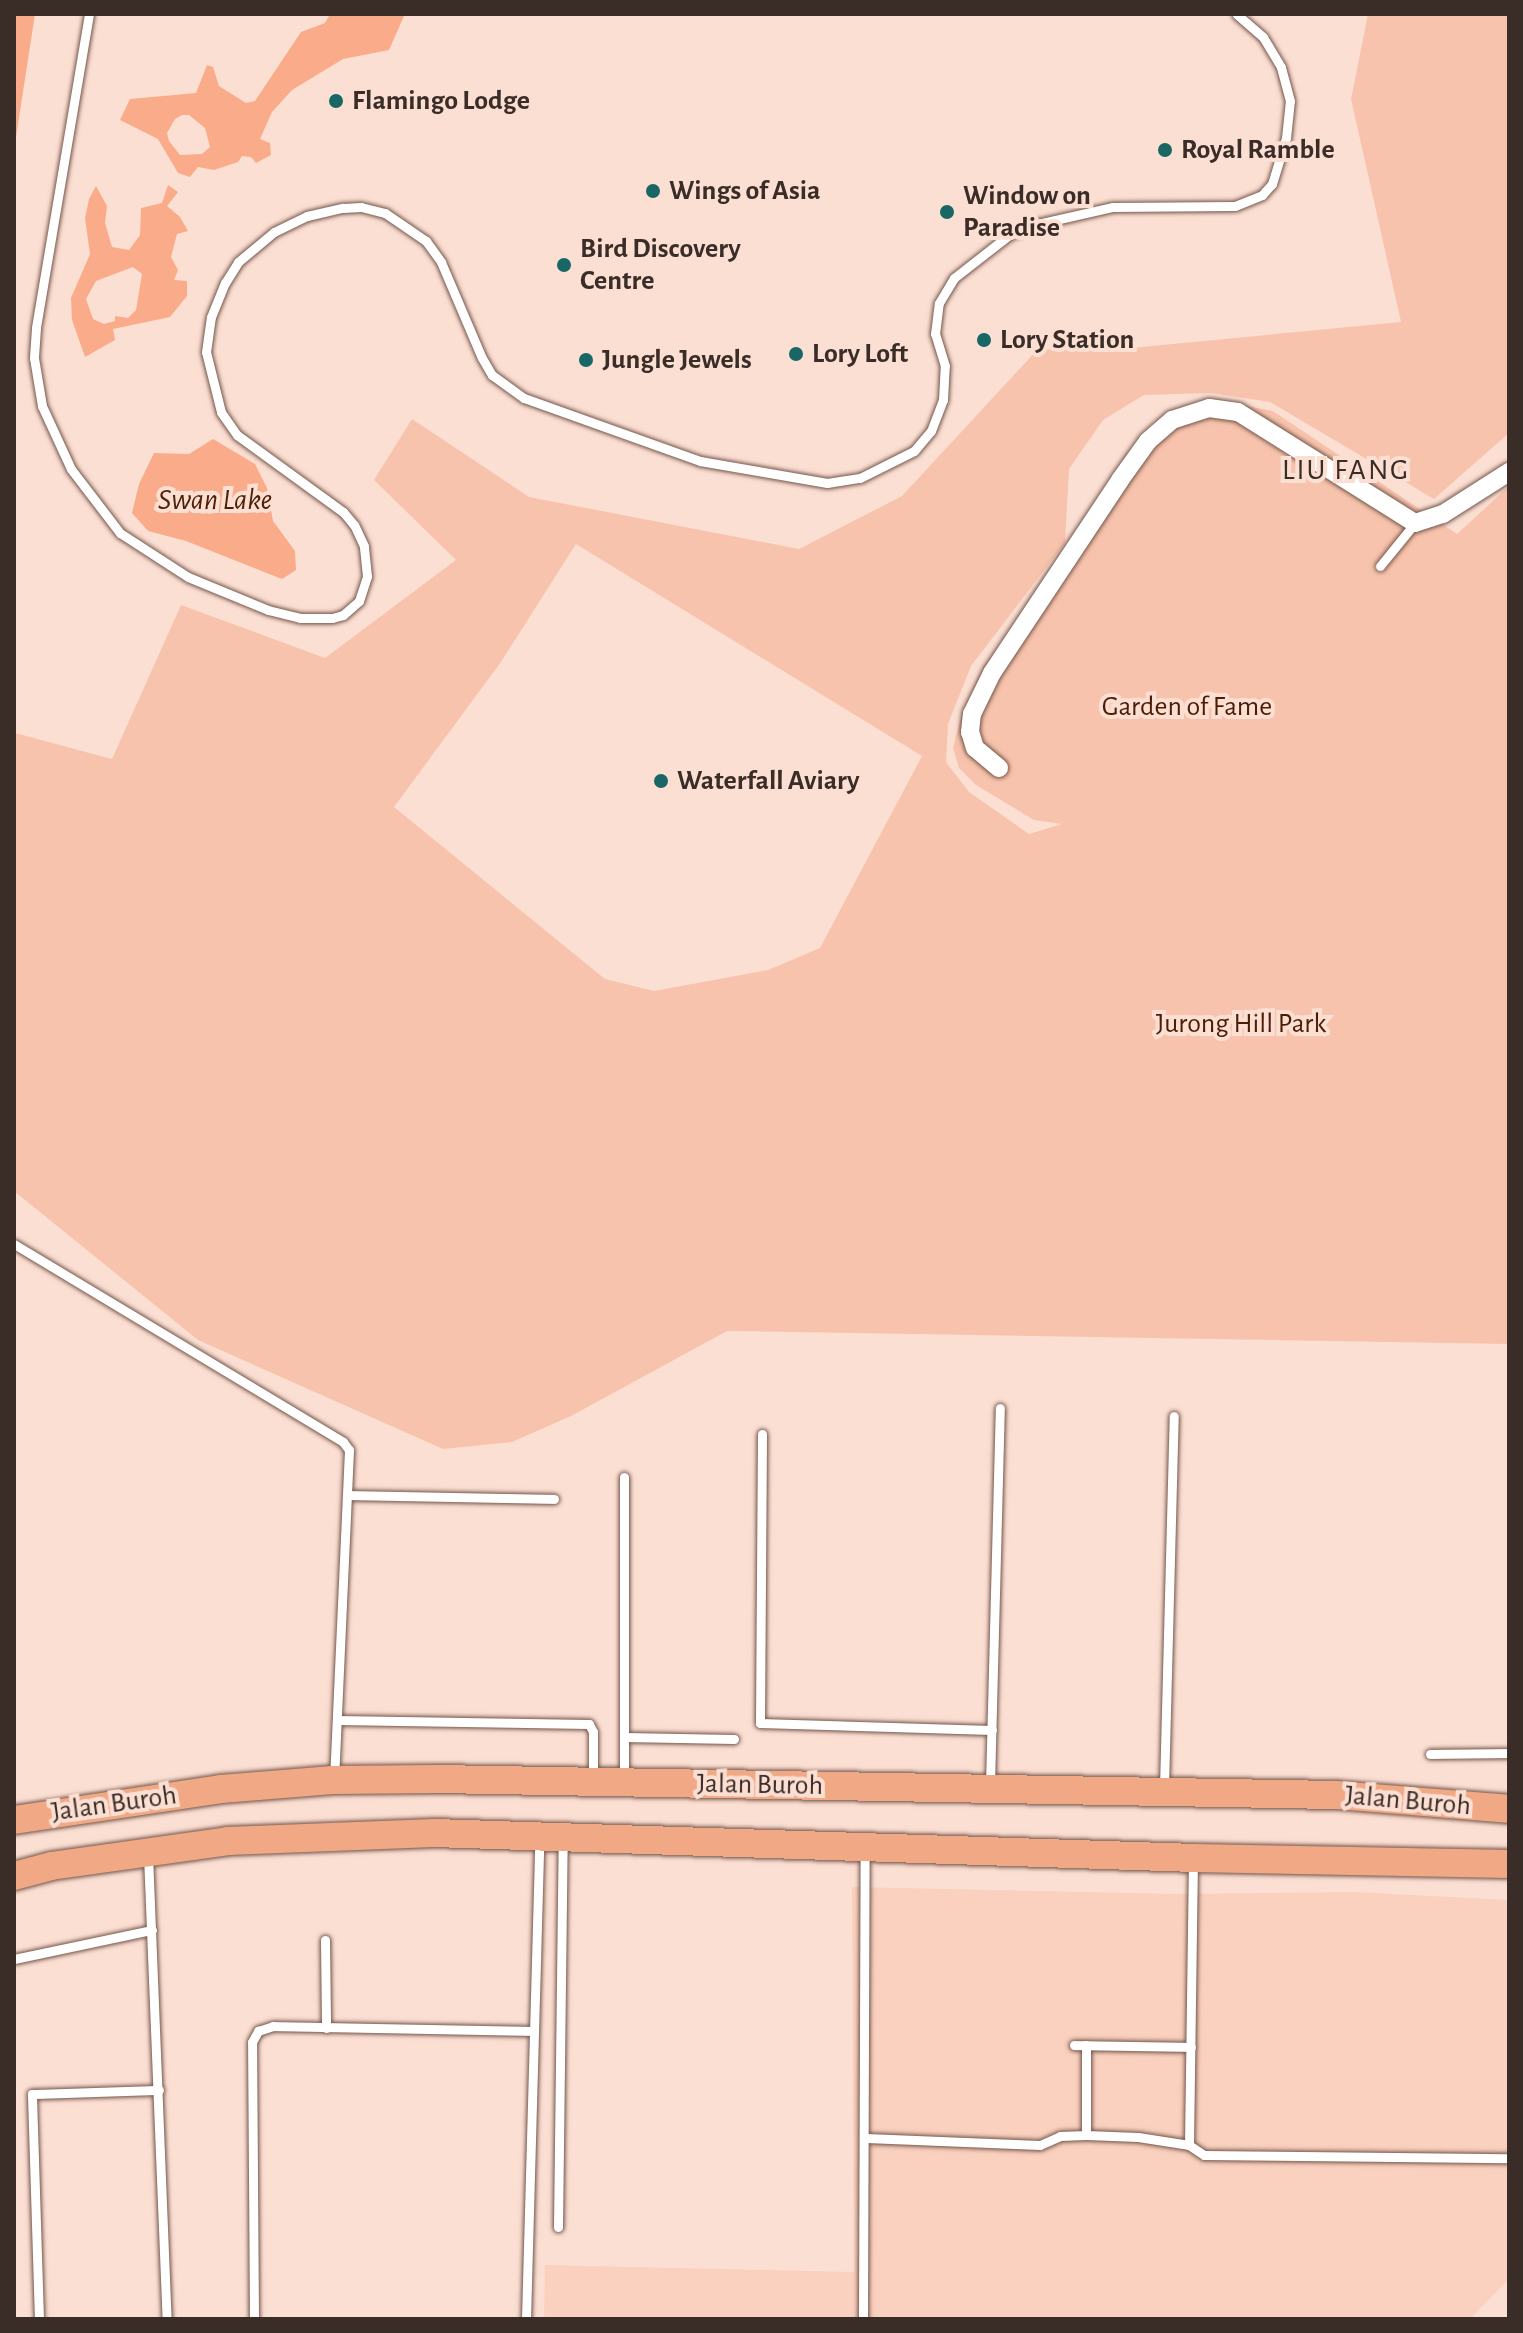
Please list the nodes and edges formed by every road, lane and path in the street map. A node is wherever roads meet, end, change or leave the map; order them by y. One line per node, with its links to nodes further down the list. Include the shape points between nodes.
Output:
1 (89, 14): 2 (lane, via 36,328 34,358 42,406 71,469 120,533 188,577 268,610 332,618 359,601 367,576 364,546 343,512 237,435 221,412 206,352 211,317 225,283 238,262 274,232 307,216 343,208 385,213 426,241 441,262 482,358 492,375 515,394 700,461 827,483 860,478 914,451 931,431 943,400 945,366 935,334 939,303 954,278 997,243 1033,225 1113,207 1235,206 1272,184 1290,101 1281,67 1263,37)
2 (1237, 14)
3 (1509, 472): 4 (street, via 1443,514)
4 (1415, 523): 5 (lane); 6 (street, via 1238,412 1209,408 1172,420 1148,441 1120,480 992,673 972,714 970,732 975,748)
5 (1380, 566)
6 (999, 768)
7 (14, 1244): 12 (lane, via 343,1442 352,1458)
8 (1000, 1408): 15 (lane)
9 (1174, 1416): 24 (lane)
10 (762, 1434): 15 (lane, via 760,1723)
11 (624, 1477): 16 (lane)
12 (350, 1495): 13 (lane); 14 (lane)
13 (554, 1499)
14 (337, 1720): 20 (lane); 21 (lane, via 589,1724)
15 (992, 1730): 23 (lane)
16 (624, 1737): 17 (lane); 22 (lane)
17 (734, 1739)
18 (1509, 1753): 19 (lane)
19 (1430, 1754)
20 (333, 1780): 21 (main road, Jalan Buroh); 28 (main road, Jalan Buroh, via 221,1789)
21 (593, 1781): 22 (main road, Jalan Buroh)
22 (624, 1782): 23 (main road, Jalan Buroh)
23 (990, 1788): 24 (main road, Jalan Buroh)
24 (1164, 1791): 26 (main road, Jalan Buroh)
25 (1509, 1793): 26 (main road)
26 (1336, 1795): 27 (main road, Jalan Buroh)
27 (1509, 1809)
28 (14, 1820)
29 (551, 1837): 30 (main road, Jalan Buroh); 31 (main road, Jalan Buroh, via 434,1833 228,1841); 41 (lane); 50 (lane)
30 (865, 1846): 32 (main road, Jalan Buroh); 47 (lane)
31 (148, 1852): 35 (main road, Jalan Buroh); 37 (lane)
32 (1194, 1858): 33 (main road, Jalan Buroh); 44 (lane)
33 (1412, 1862): 34 (main road, Jalan Buroh); 36 (main road)
34 (1509, 1864)
35 (14, 1876)
36 (1509, 1881)
37 (152, 1930): 39 (lane); 45 (lane)
38 (325, 1940): 40 (lane)
39 (14, 1959)
40 (326, 2028): 41 (lane); 53 (lane, via 273,2026 258,2031 252,2042)
41 (531, 2031): 54 (lane)
42 (1074, 2045): 43 (lane)
43 (1086, 2045): 44 (lane); 46 (lane)
44 (1191, 2047): 48 (lane)
45 (159, 2090): 51 (lane, via 32,2094); 52 (lane)
46 (1086, 2135): 47 (lane, via 1060,2136 1040,2145); 48 (lane)
47 (866, 2138): 55 (lane)
48 (1189, 2145): 49 (lane, via 1204,2155)
49 (1509, 2158)
50 (558, 2227)
51 (39, 2319)
52 (167, 2319)
53 (254, 2319)
54 (526, 2319)
55 (863, 2319)

